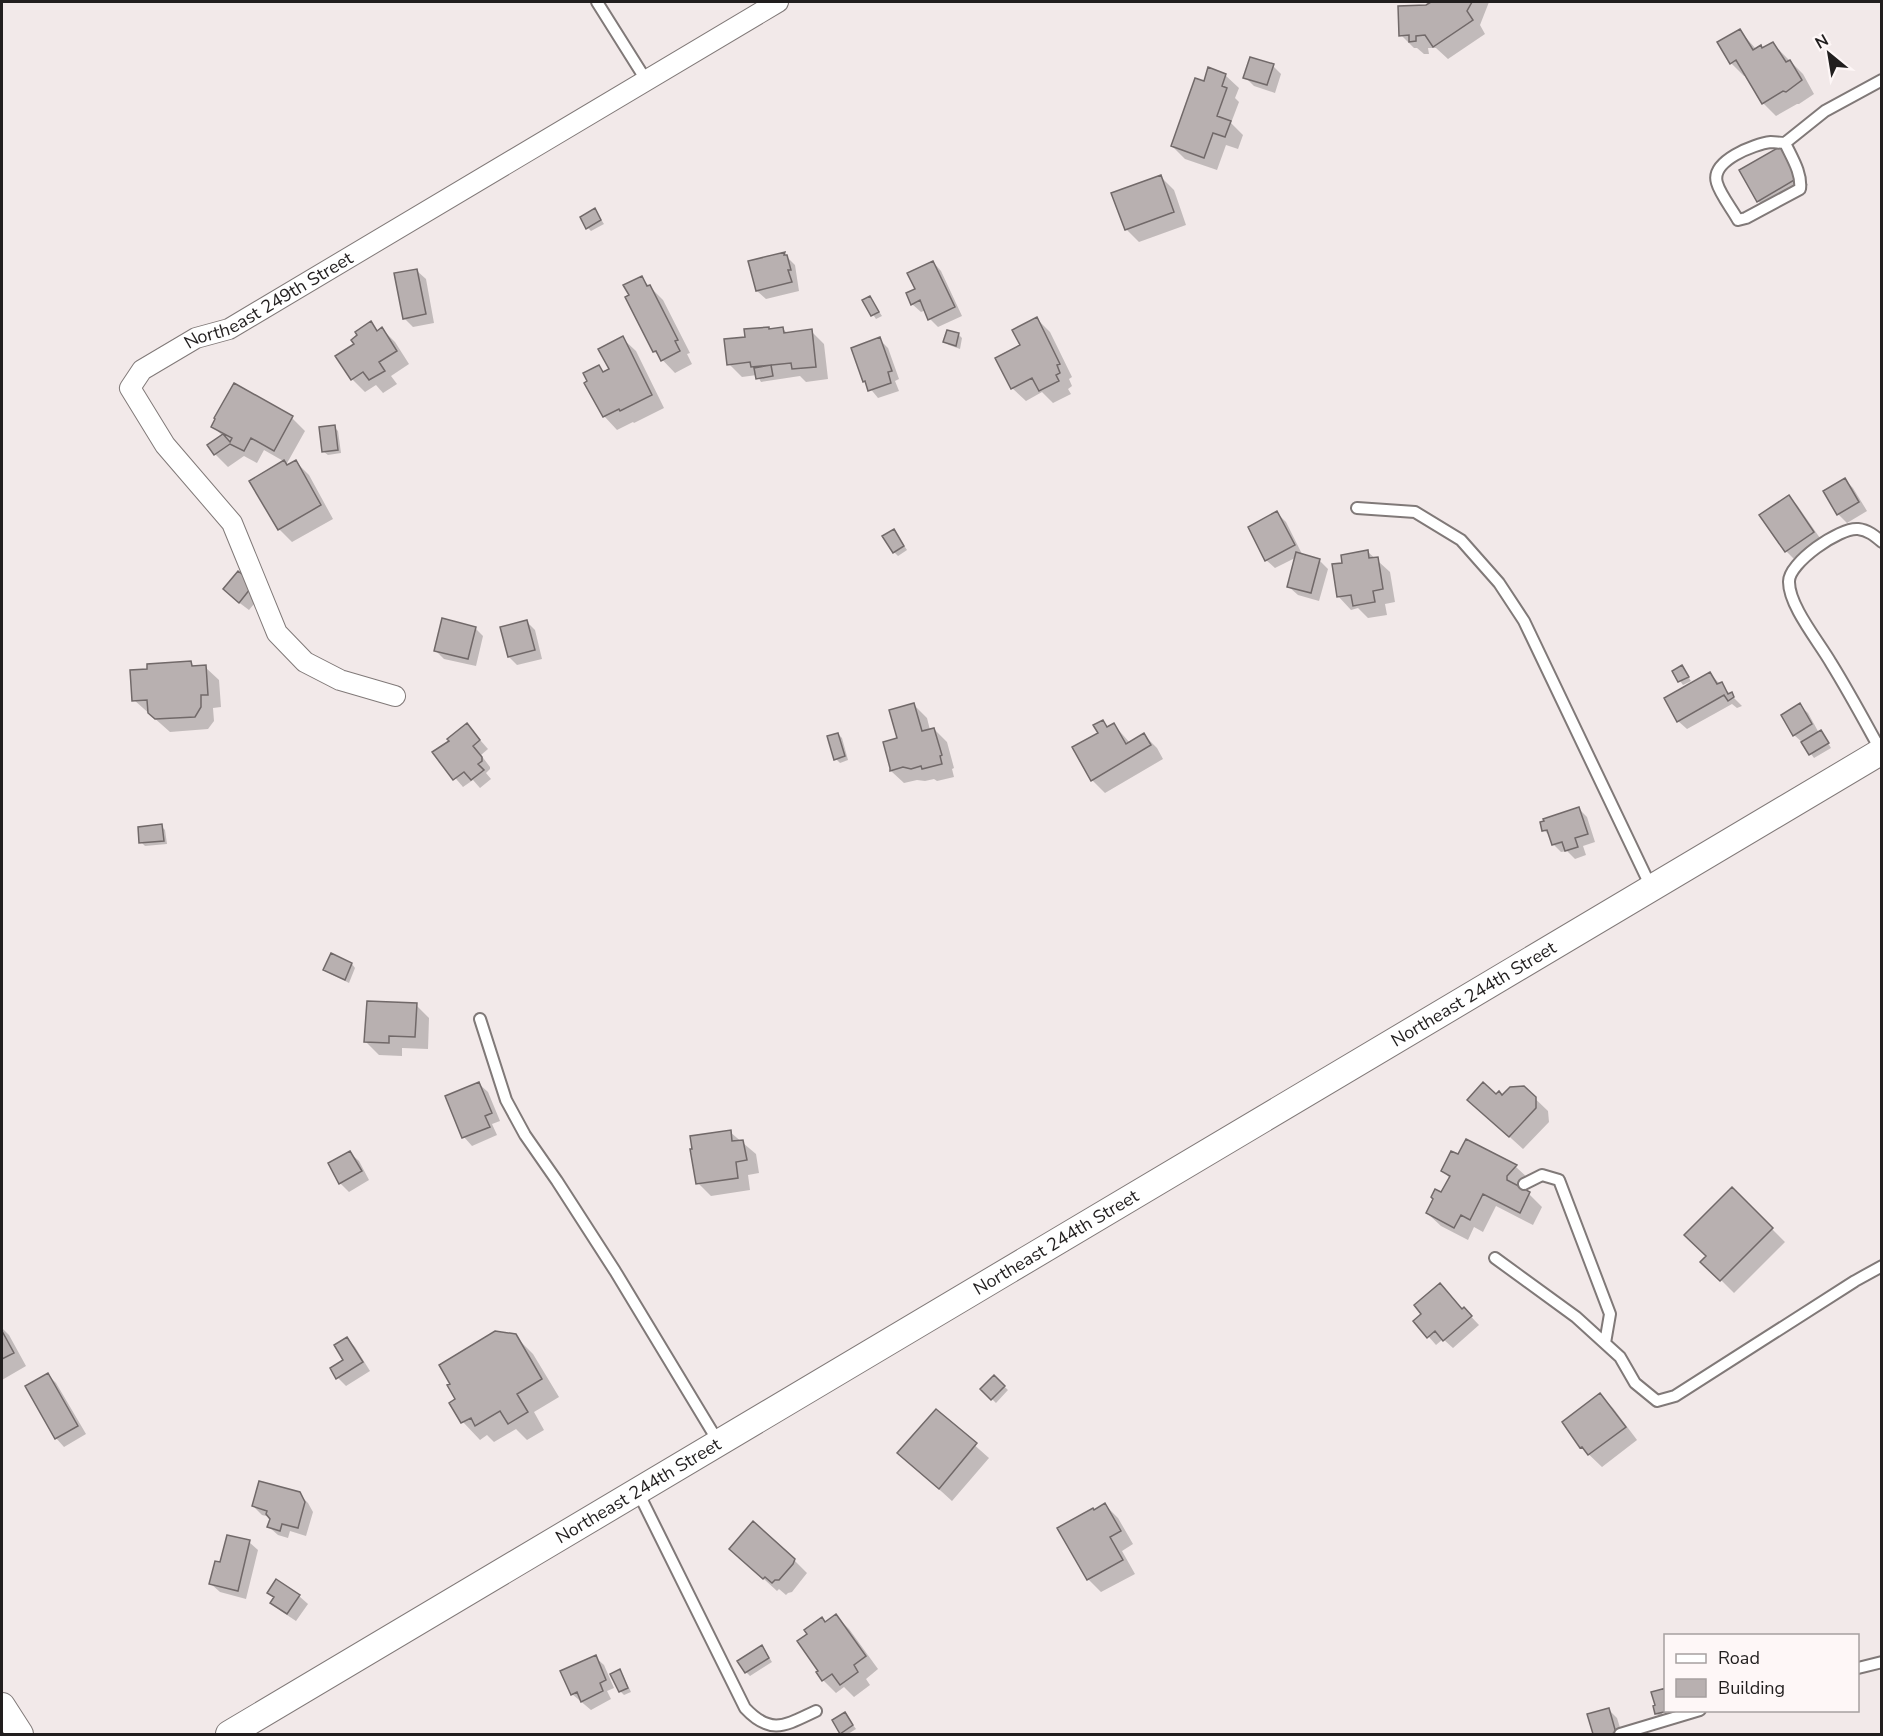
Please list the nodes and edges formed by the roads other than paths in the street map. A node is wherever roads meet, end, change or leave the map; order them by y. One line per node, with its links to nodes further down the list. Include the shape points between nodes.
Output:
1 (597, 2): 3 (lane)
2 (778, 2): 3 (street, Northeast 249th Street)
3 (646, 80): 8 (street, Northeast 249th Street, via 229,329 196,338 142,370 130,388 165,445 232,524 277,633 305,662 340,680)
4 (1881, 80): 5 (lane, via 1825,111)
5 (1785, 143): 5 (lane, via 1769,142 1741,151 1721,164 1717,183 1738,220 1800,189 1798,170)
6 (1357, 508): 10 (lane, via 1415,512 1461,540 1499,582 1524,621)
7 (1881, 542): 9 (lane, via 1872,534 1850,529 1800,561 1788,581 1793,601)
8 (395, 696)
9 (1881, 751): 10 (street, Northeast 244th Street)
10 (1652, 888): 16 (street, Northeast 244th Street)
11 (480, 1018): 16 (lane, via 506,1100 525,1135)
12 (1524, 1184): 15 (lane, via 1542,1175 1559,1180 1610,1314)
13 (1495, 1258): 15 (lane, via 1576,1317)
14 (1881, 1266): 15 (lane, via 1675,1396 1657,1401 1635,1383 1620,1357)
15 (1605, 1344)
16 (720, 1443): 17 (street, Northeast 244th Street)
17 (638, 1492): 21 (lane, via 745,1708 765,1725 785,1725); 24 (street, Northeast 244th Street)
18 (1881, 1662): 19 (lane)
19 (1859, 1668)
20 (2, 1707): 23 (street)
21 (816, 1711)
22 (1693, 1712): 25 (lane)
23 (20, 1734)
24 (229, 1734)
25 (1620, 1734)

